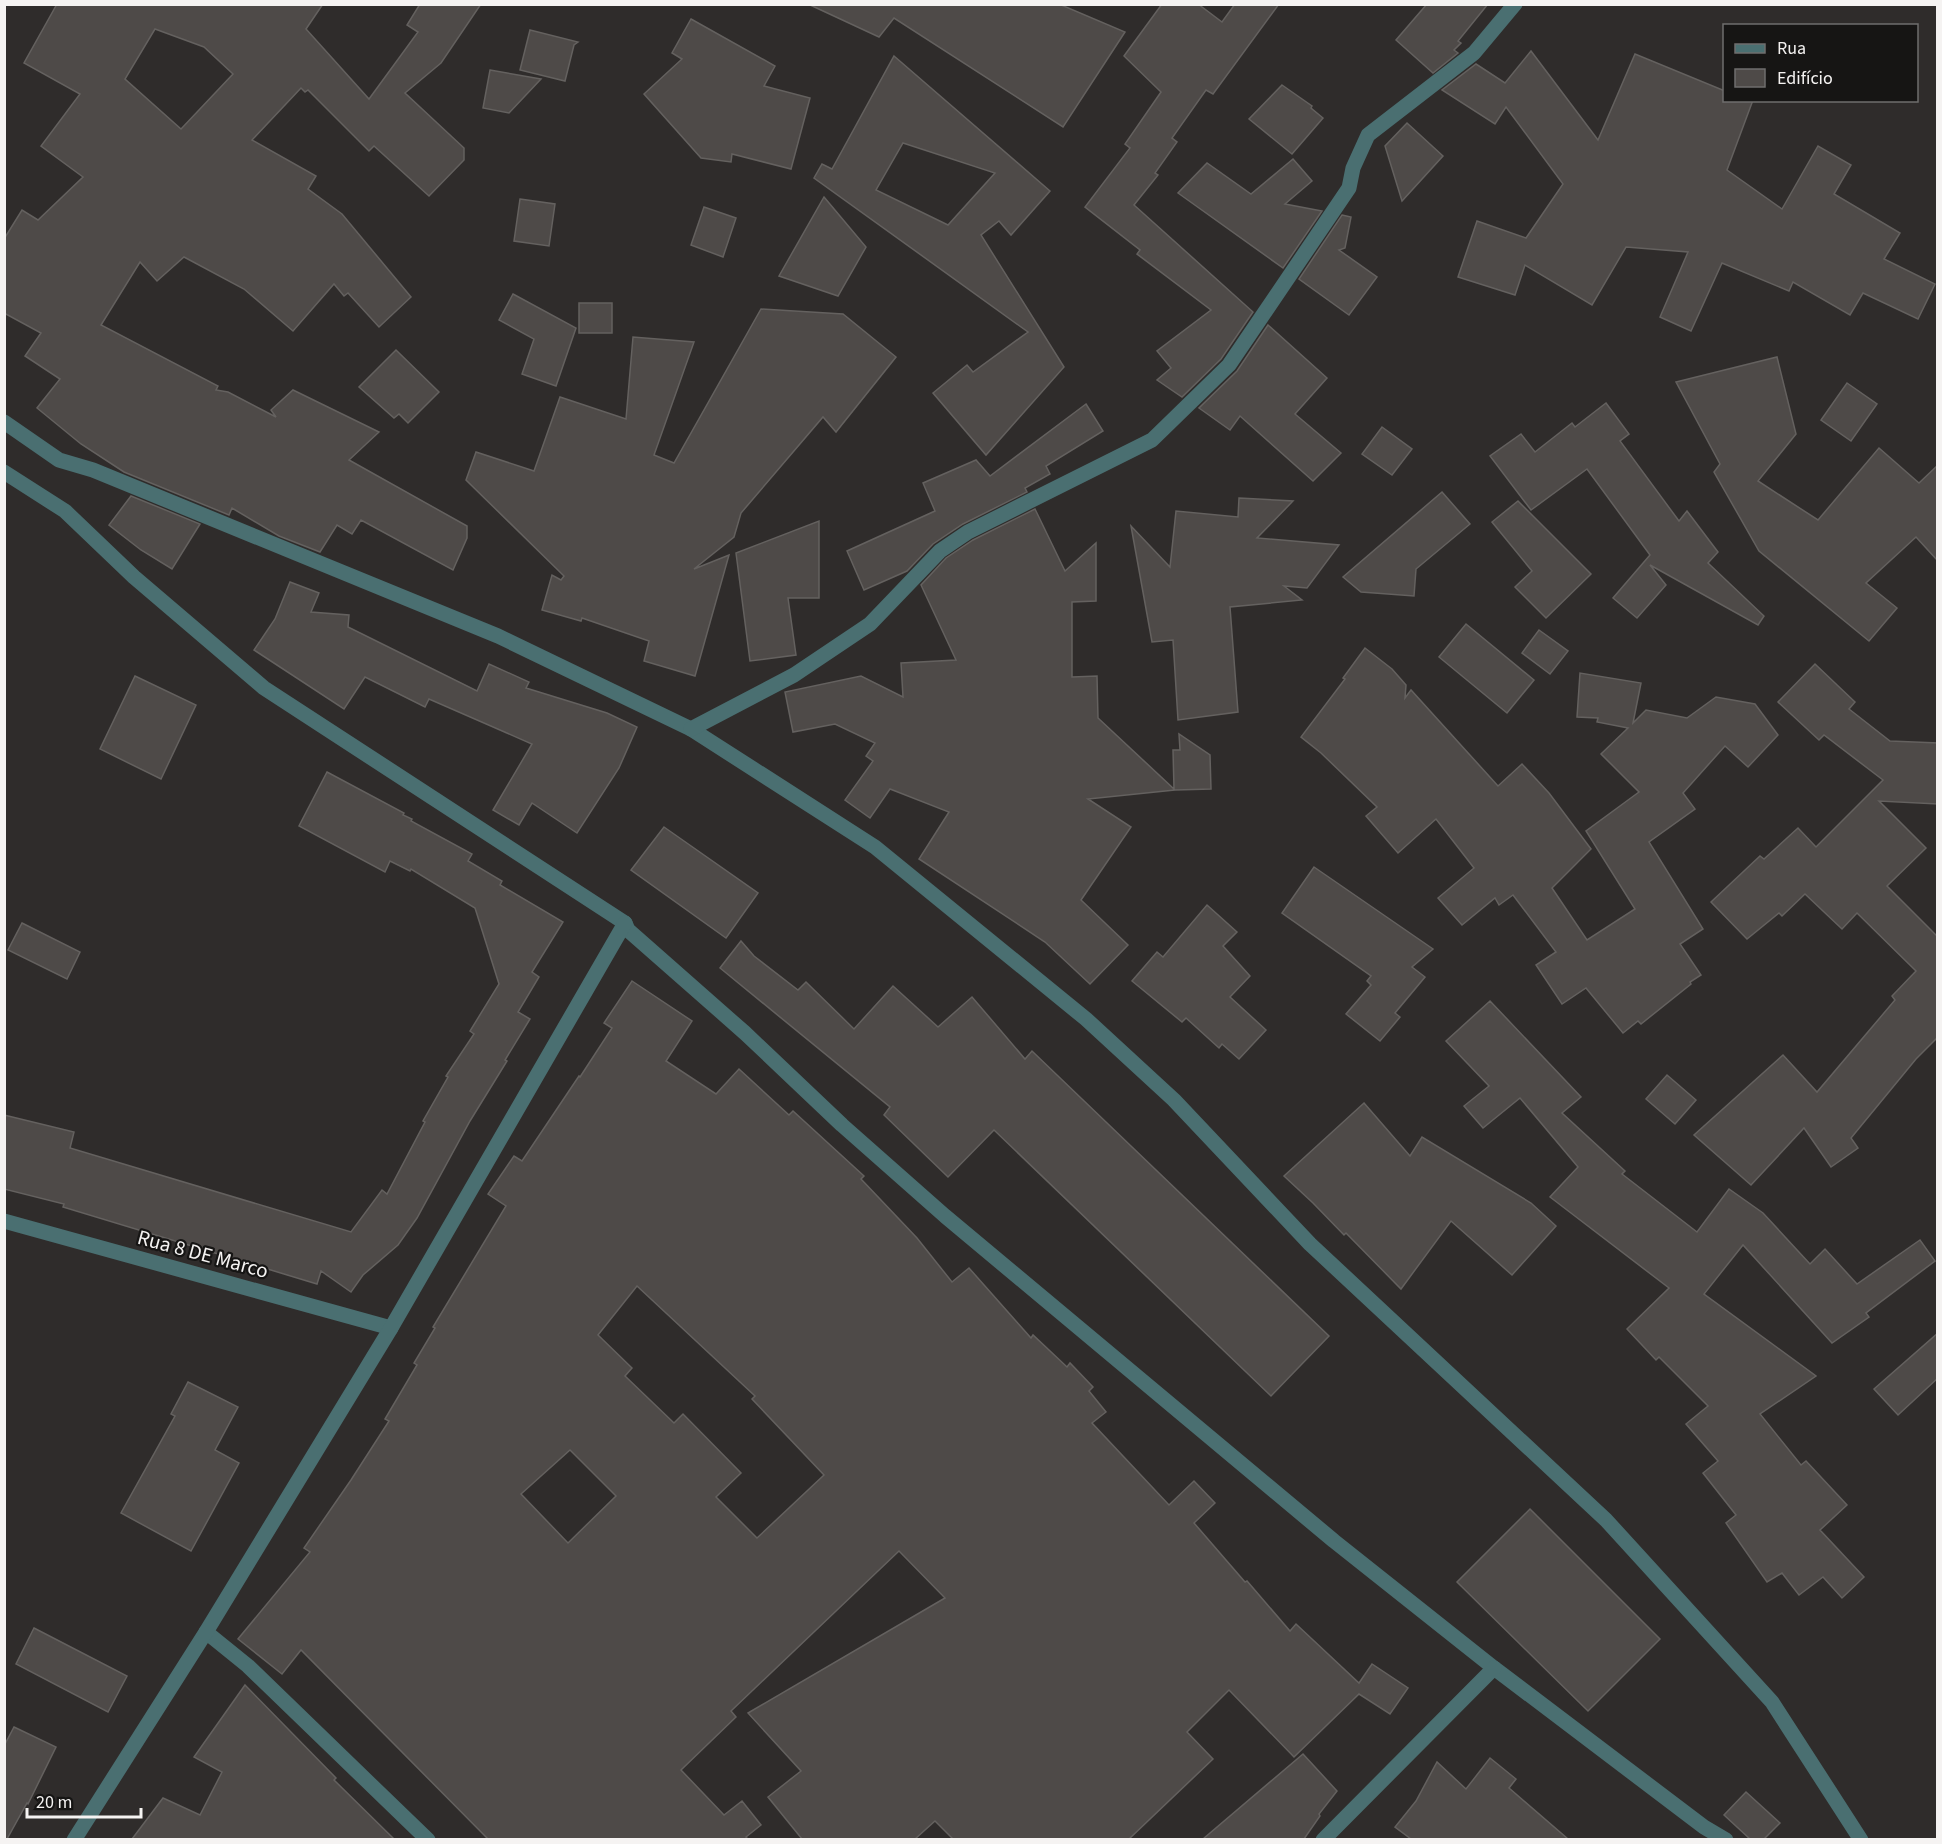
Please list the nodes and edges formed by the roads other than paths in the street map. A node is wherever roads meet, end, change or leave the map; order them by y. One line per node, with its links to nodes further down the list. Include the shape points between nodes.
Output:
1 (1515, 4): 4 (street, via 1473,53 1368,135 1349,188 1229,365 1152,440 968,532 940,550 870,624 794,675)
2 (4, 422): 4 (street, via 59,460 93,470 498,636)
3 (4, 472): 5 (street, via 65,511 134,577 264,688)
4 (691, 729): 14 (street, via 875,847 1086,1019 1174,1100 1310,1244 1606,1520 1772,1702)
5 (625, 923): 7 (street); 9 (street, via 628,930 945,1216 1325,1534)
6 (4, 1221): 7 (street, Rua 8 DE Marco)
7 (391, 1328): 8 (street)
8 (206, 1632): 10 (street); 11 (street, via 248,1666)
9 (1494, 1668): 12 (street); 13 (street, via 1704,1827)
10 (74, 1839)
11 (428, 1839)
12 (1323, 1839)
13 (1726, 1839)
14 (1861, 1839)

